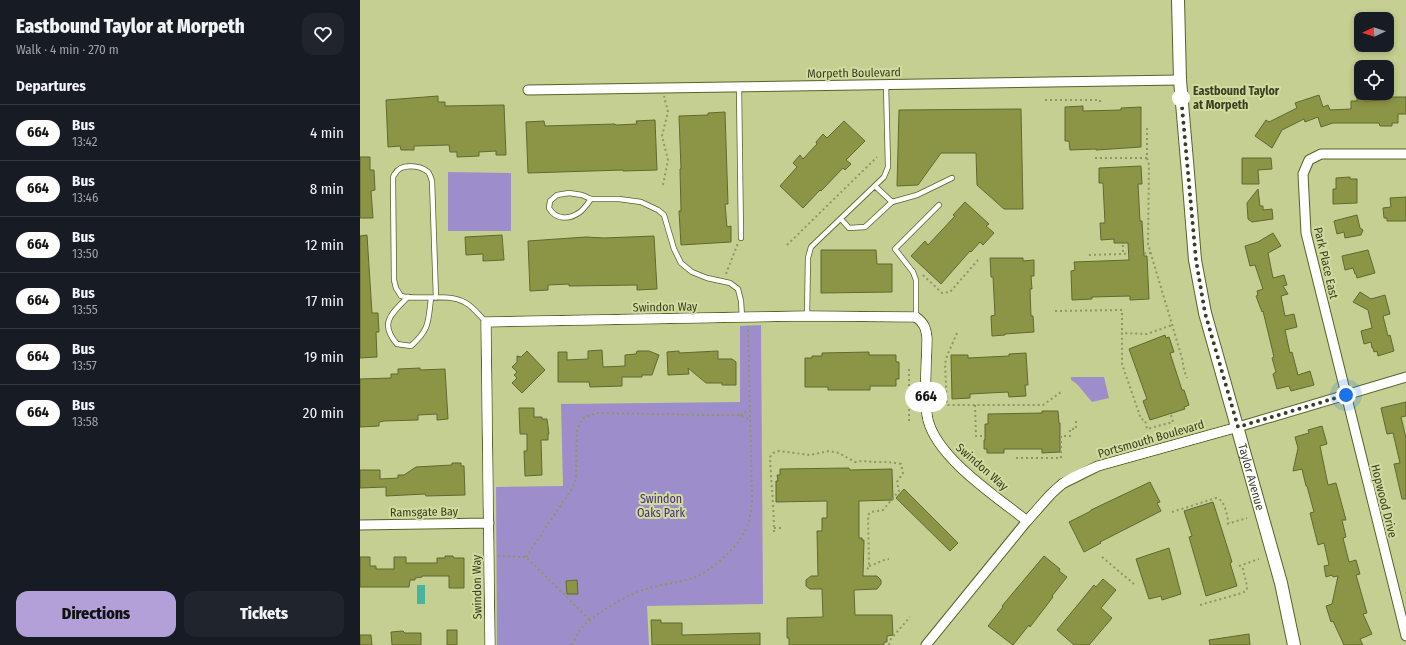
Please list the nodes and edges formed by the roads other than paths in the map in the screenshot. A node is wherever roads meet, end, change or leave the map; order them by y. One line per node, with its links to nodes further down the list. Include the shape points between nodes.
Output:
1 (1178, 0): 2 (street, Taylor Avenue)
2 (1180, 80): 3 (street, Morpeth Boulevard); 22 (street, Taylor Avenue, via 1196,260 1205,313)
3 (886, 84): 4 (street, Morpeth Boulevard); 8 (lane, via 888,167 884,177)
4 (739, 86): 5 (street, Morpeth Boulevard); 13 (lane)
5 (528, 90)
6 (1406, 154): 21 (street, Park Place East, via 1321,154 1309,160 1303,174 1306,233)
7 (952, 178): 10 (lane, via 917,195)
8 (875, 186): 10 (lane); 12 (lane)
9 (591, 199): 9 (lane, via 569,193 556,195 550,201 549,208 559,217 569,217 580,212); 17 (lane, via 641,202 658,210 664,215 681,263 692,272 730,283 738,289)
10 (892, 202): 12 (lane, via 865,227 849,228)
11 (939, 206): 18 (lane, via 895,249 913,272 916,280)
12 (841, 219): 16 (lane, via 812,247 808,258)
13 (741, 238)
14 (408, 297): 15 (lane); 15 (lane, via 392,312 387,323 390,335 397,344 411,346 422,336); 15 (lane, via 401,296 394,280 393,180 395,173 400,169 417,167 429,173 432,181)
15 (433, 298): 19 (lane, via 453,298 466,303)
16 (808, 316): 17 (street, Swindon Way); 18 (street, Swindon Way)
17 (745, 317): 19 (street, Swindon Way)
18 (916, 317): 23 (street, Swindon Way, via 926,329 926,402 928,420 933,433 954,462)
19 (486, 322): 24 (street, Swindon Way)
20 (1406, 377): 21 (street, Portsmouth Boulevard)
21 (1346, 395): 22 (street, Portsmouth Boulevard); 26 (street, Hopwood Drive)
22 (1238, 427): 23 (street, Portsmouth Boulevard, via 1083,472 1062,484); 29 (street, Taylor Avenue, via 1281,583)
23 (1027, 521): 28 (street, Portsmouth Boulevard)
24 (488, 523): 25 (street, Ramsgate Bay); 27 (street, Swindon Way)
25 (360, 525)
26 (1406, 636)
27 (490, 645)
28 (926, 645)
29 (1294, 645)

